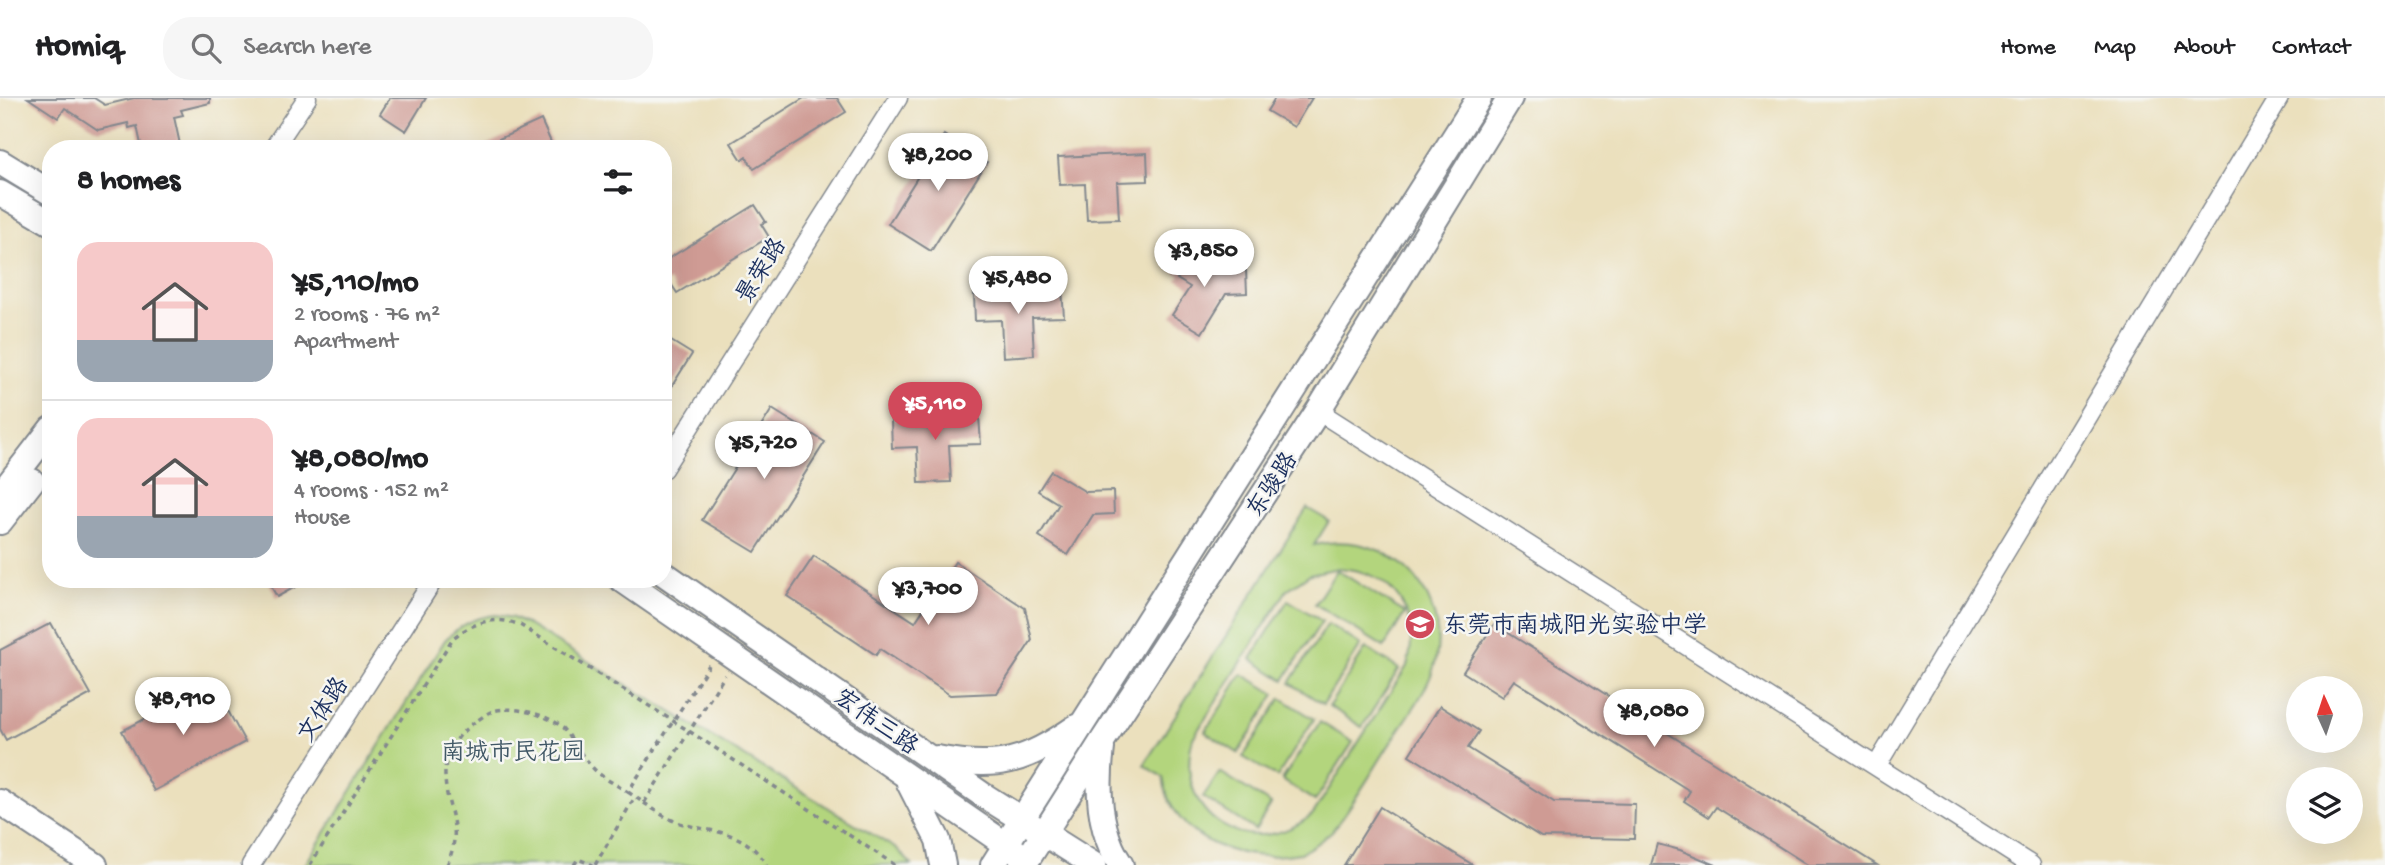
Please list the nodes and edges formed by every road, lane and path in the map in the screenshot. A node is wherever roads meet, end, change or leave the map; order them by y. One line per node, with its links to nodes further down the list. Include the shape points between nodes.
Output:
1 (307, 98): 6 (street)
2 (898, 98): 13 (street, 景荣路)
3 (1510, 98): 11 (street, 东骏路)
4 (2279, 98): 26 (street)
5 (1476, 99): 22 (street, 东骏路)
6 (279, 140)
7 (0, 162): 8 (street)
8 (42, 188)
9 (0, 193): 10 (street)
10 (42, 218)
11 (1318, 411): 24 (street, 东骏路); 26 (street)
12 (42, 441): 15 (street)
13 (672, 455)
14 (42, 468): 16 (street)
15 (0, 495)
16 (0, 522)
17 (672, 579): 25 (street, 宏伟三路)
18 (428, 588): 37 (street, 文体路)
19 (634, 588): 20 (street, 宏伟三路)
20 (728, 653): 21 (path); 23 (path); 27 (street, 宏伟三路)
21 (673, 721): 23 (path); 28 (path); 38 (path, via 520,625 506,619 483,621 453,638)
22 (1083, 723): 25 (street, via 1025,757 991,764); 32 (street, 东骏路)
23 (689, 731): 31 (path); 43 (path)
24 (1103, 740): 33 (street, 东骏路); 46 (street, via 1098,775 1102,816)
25 (928, 757): 32 (street, 宏伟三路)
26 (1877, 765): 47 (street)
27 (905, 776): 34 (street, 宏伟三路); 44 (street, via 938,840)
28 (628, 792): 29 (path); 39 (path, via 594,770 563,727 522,710 494,711 466,728 444,768 456,833)
29 (635, 797): 31 (path); 41 (path)
30 (0, 802): 36 (street)
31 (644, 803): 42 (path, via 674,821 744,840)
32 (1022, 820): 33 (street, 宏伟三路); 34 (street, 东骏路)
33 (1044, 834): 35 (street, 东骏路); 45 (street, 宏伟三路)
34 (999, 855): 35 (street, 宏伟三路)
35 (1029, 863)
36 (95, 865)
37 (251, 865)
38 (310, 865)
39 (447, 865)
40 (573, 865): 41 (path, via 578,859)
41 (594, 865)
42 (767, 865)
43 (895, 865)
44 (943, 865)
45 (1094, 865)
46 (1121, 865)
47 (2031, 865)

